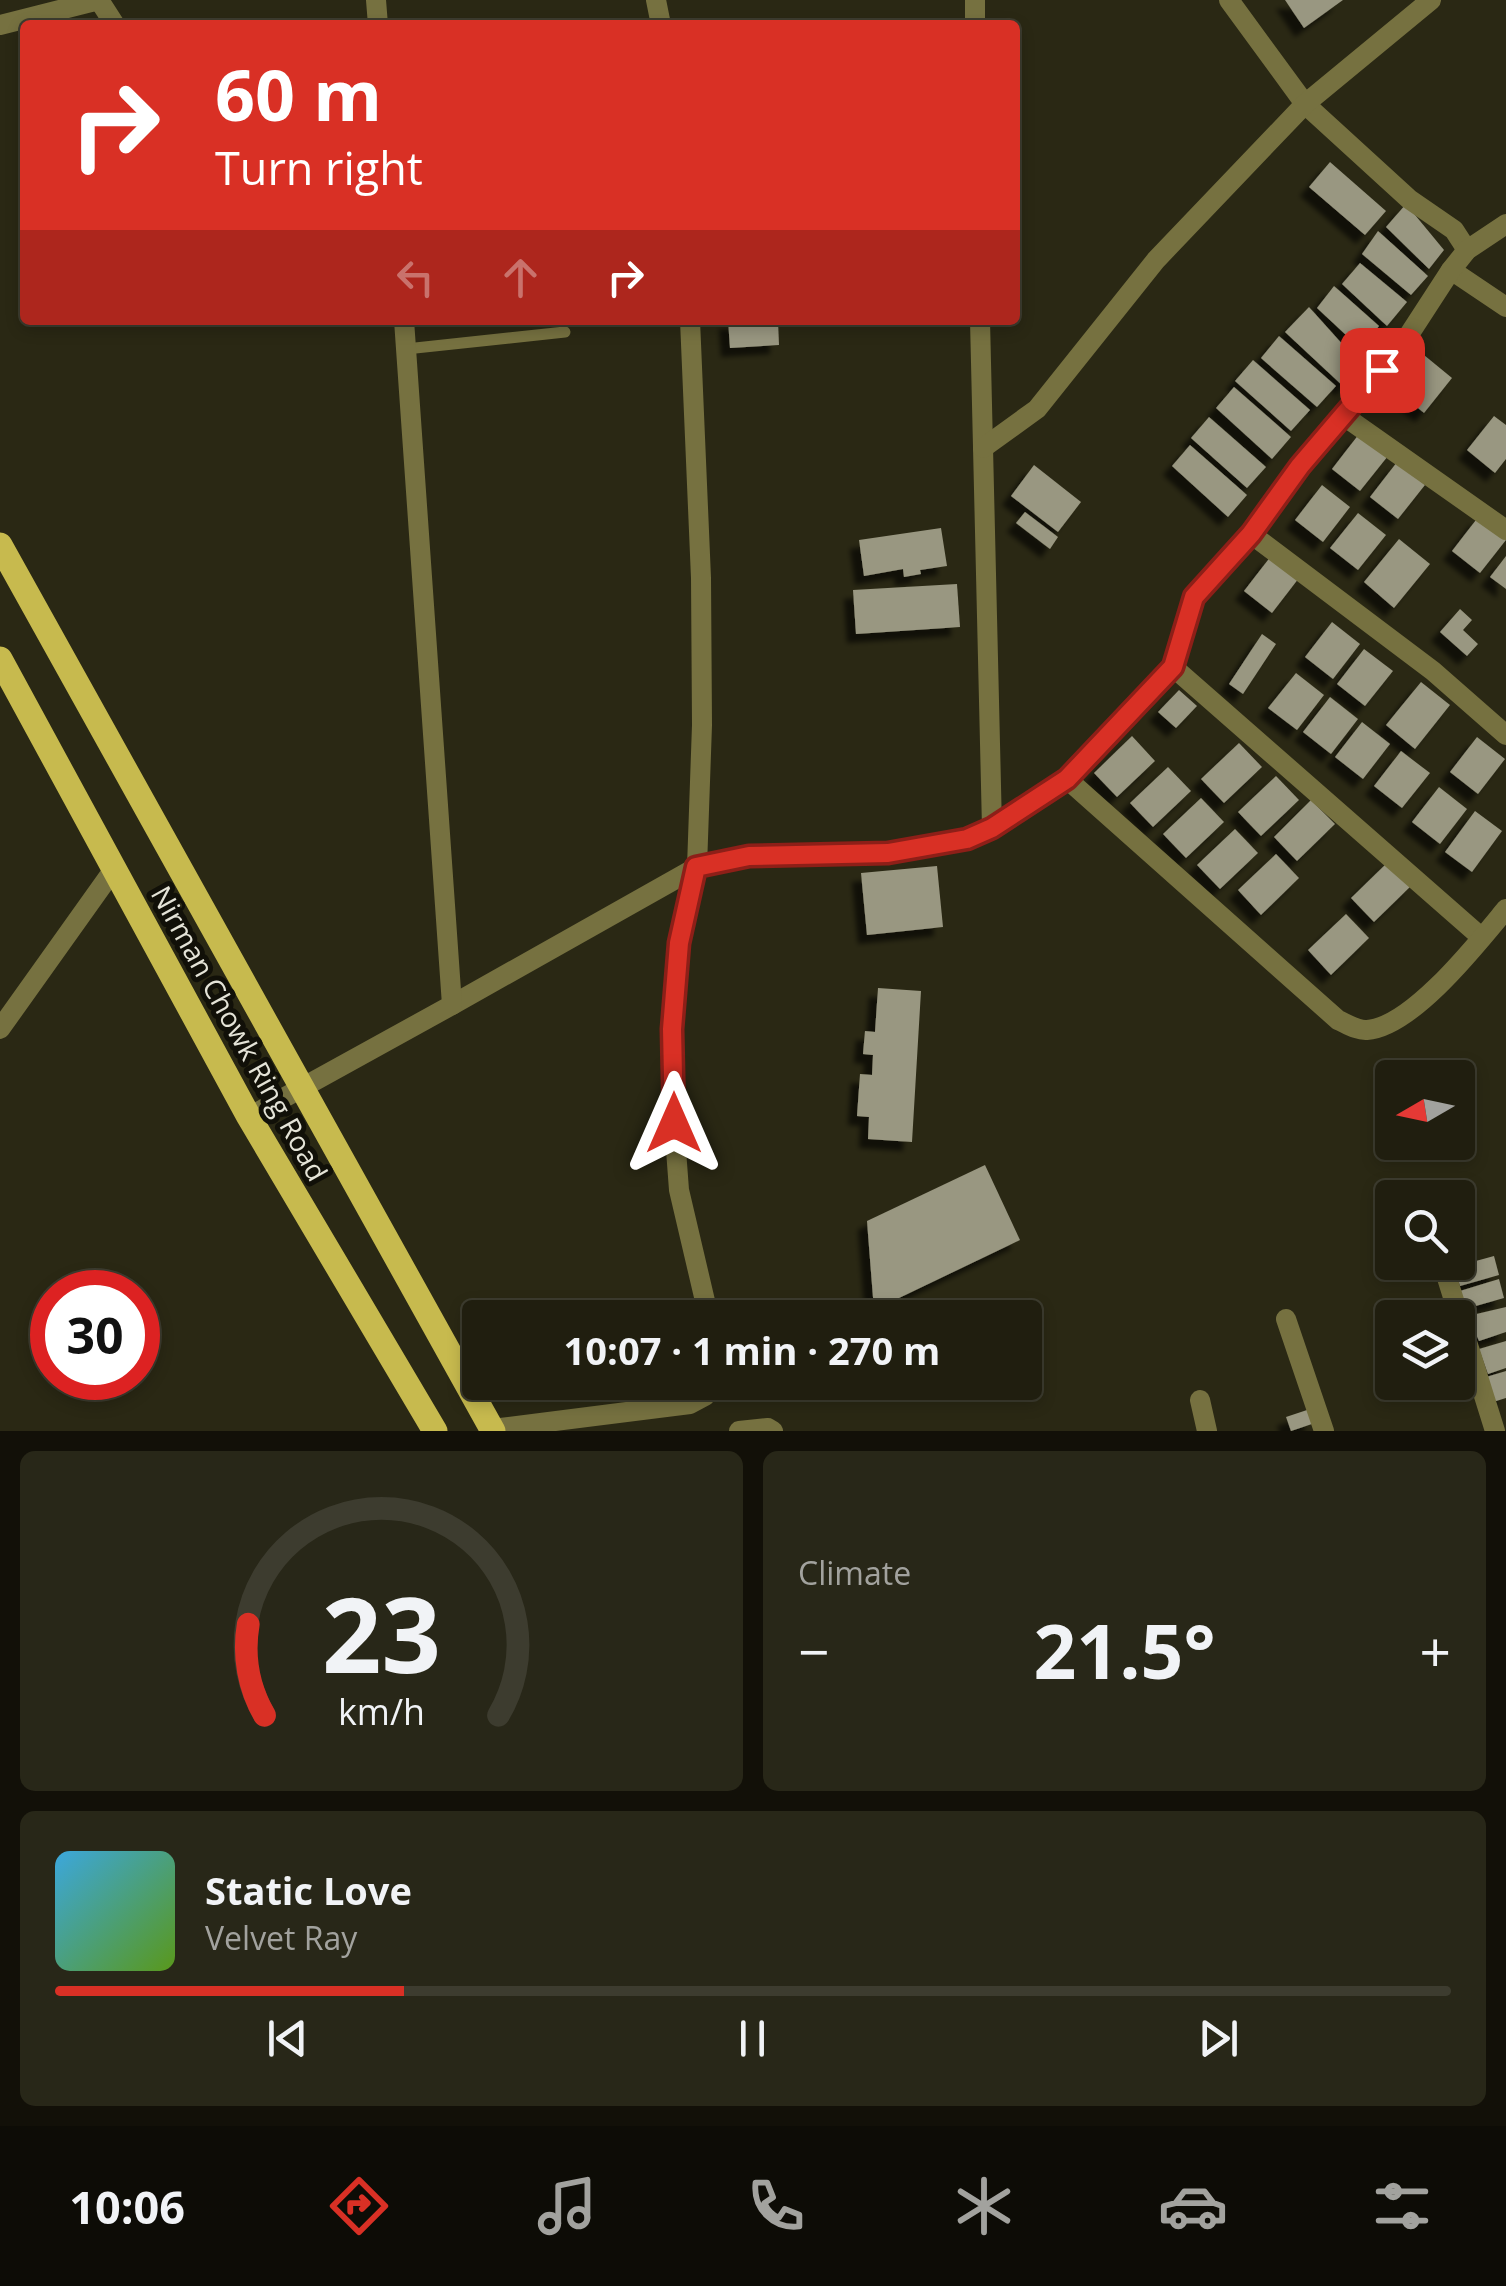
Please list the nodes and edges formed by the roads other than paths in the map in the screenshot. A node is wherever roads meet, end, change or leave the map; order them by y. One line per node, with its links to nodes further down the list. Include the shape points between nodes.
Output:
1 (1229, 0): 5 (street)
2 (1431, 0): 5 (street)
3 (112, 20): 4 (street, via 99,0)
4 (0, 24)
5 (1305, 104): 7 (street, via 1409,199 1454,230); 16 (street, via 1156,260 1037,408)
6 (1506, 224): 7 (street)
7 (1467, 250): 8 (street)
8 (1452, 270): 9 (street); 15 (street)
9 (1506, 307)
10 (404, 325): 14 (street)
11 (690, 325): 25 (street, via 702,596)
12 (980, 325): 16 (street)
13 (565, 332): 14 (lane)
14 (406, 349): 29 (street)
15 (1344, 416): 17 (street); 18 (street)
16 (983, 448): 24 (street)
17 (1506, 530)
18 (1251, 534): 21 (street, via 1194,597); 22 (street, via 1433,671)
19 (0, 545): 31 (main road)
20 (0, 659): 26 (main road, Nirman Chowk Ring Road)
21 (1173, 667): 23 (street); 28 (street)
22 (1506, 735)
23 (1067, 779): 24 (street); 28 (street, via 1338,1020 1364,1031 1394,1024)
24 (992, 828): 25 (street, via 888,853 749,856)
25 (696, 867): 29 (street); 34 (street, via 679,943 672,1029 679,1190)
26 (114, 869): 30 (street); 32 (main road, Nirman Chowk Ring Road)
27 (1506, 909): 28 (street)
28 (1480, 937)
29 (452, 1005): 31 (street)
30 (0, 1029)
31 (302, 1084): 32 (street); 38 (main road)
32 (249, 1117): 39 (main road, Nirman Chowk Ring Road)
33 (1448, 1280): 44 (street)
34 (705, 1300)
35 (1286, 1319): 43 (street)
36 (698, 1400): 38 (street)
37 (1200, 1400): 42 (street)
38 (493, 1430)
39 (435, 1431)
40 (738, 1431): 41 (street)
41 (773, 1431)
42 (1208, 1431)
43 (1324, 1431)
44 (1496, 1431)

